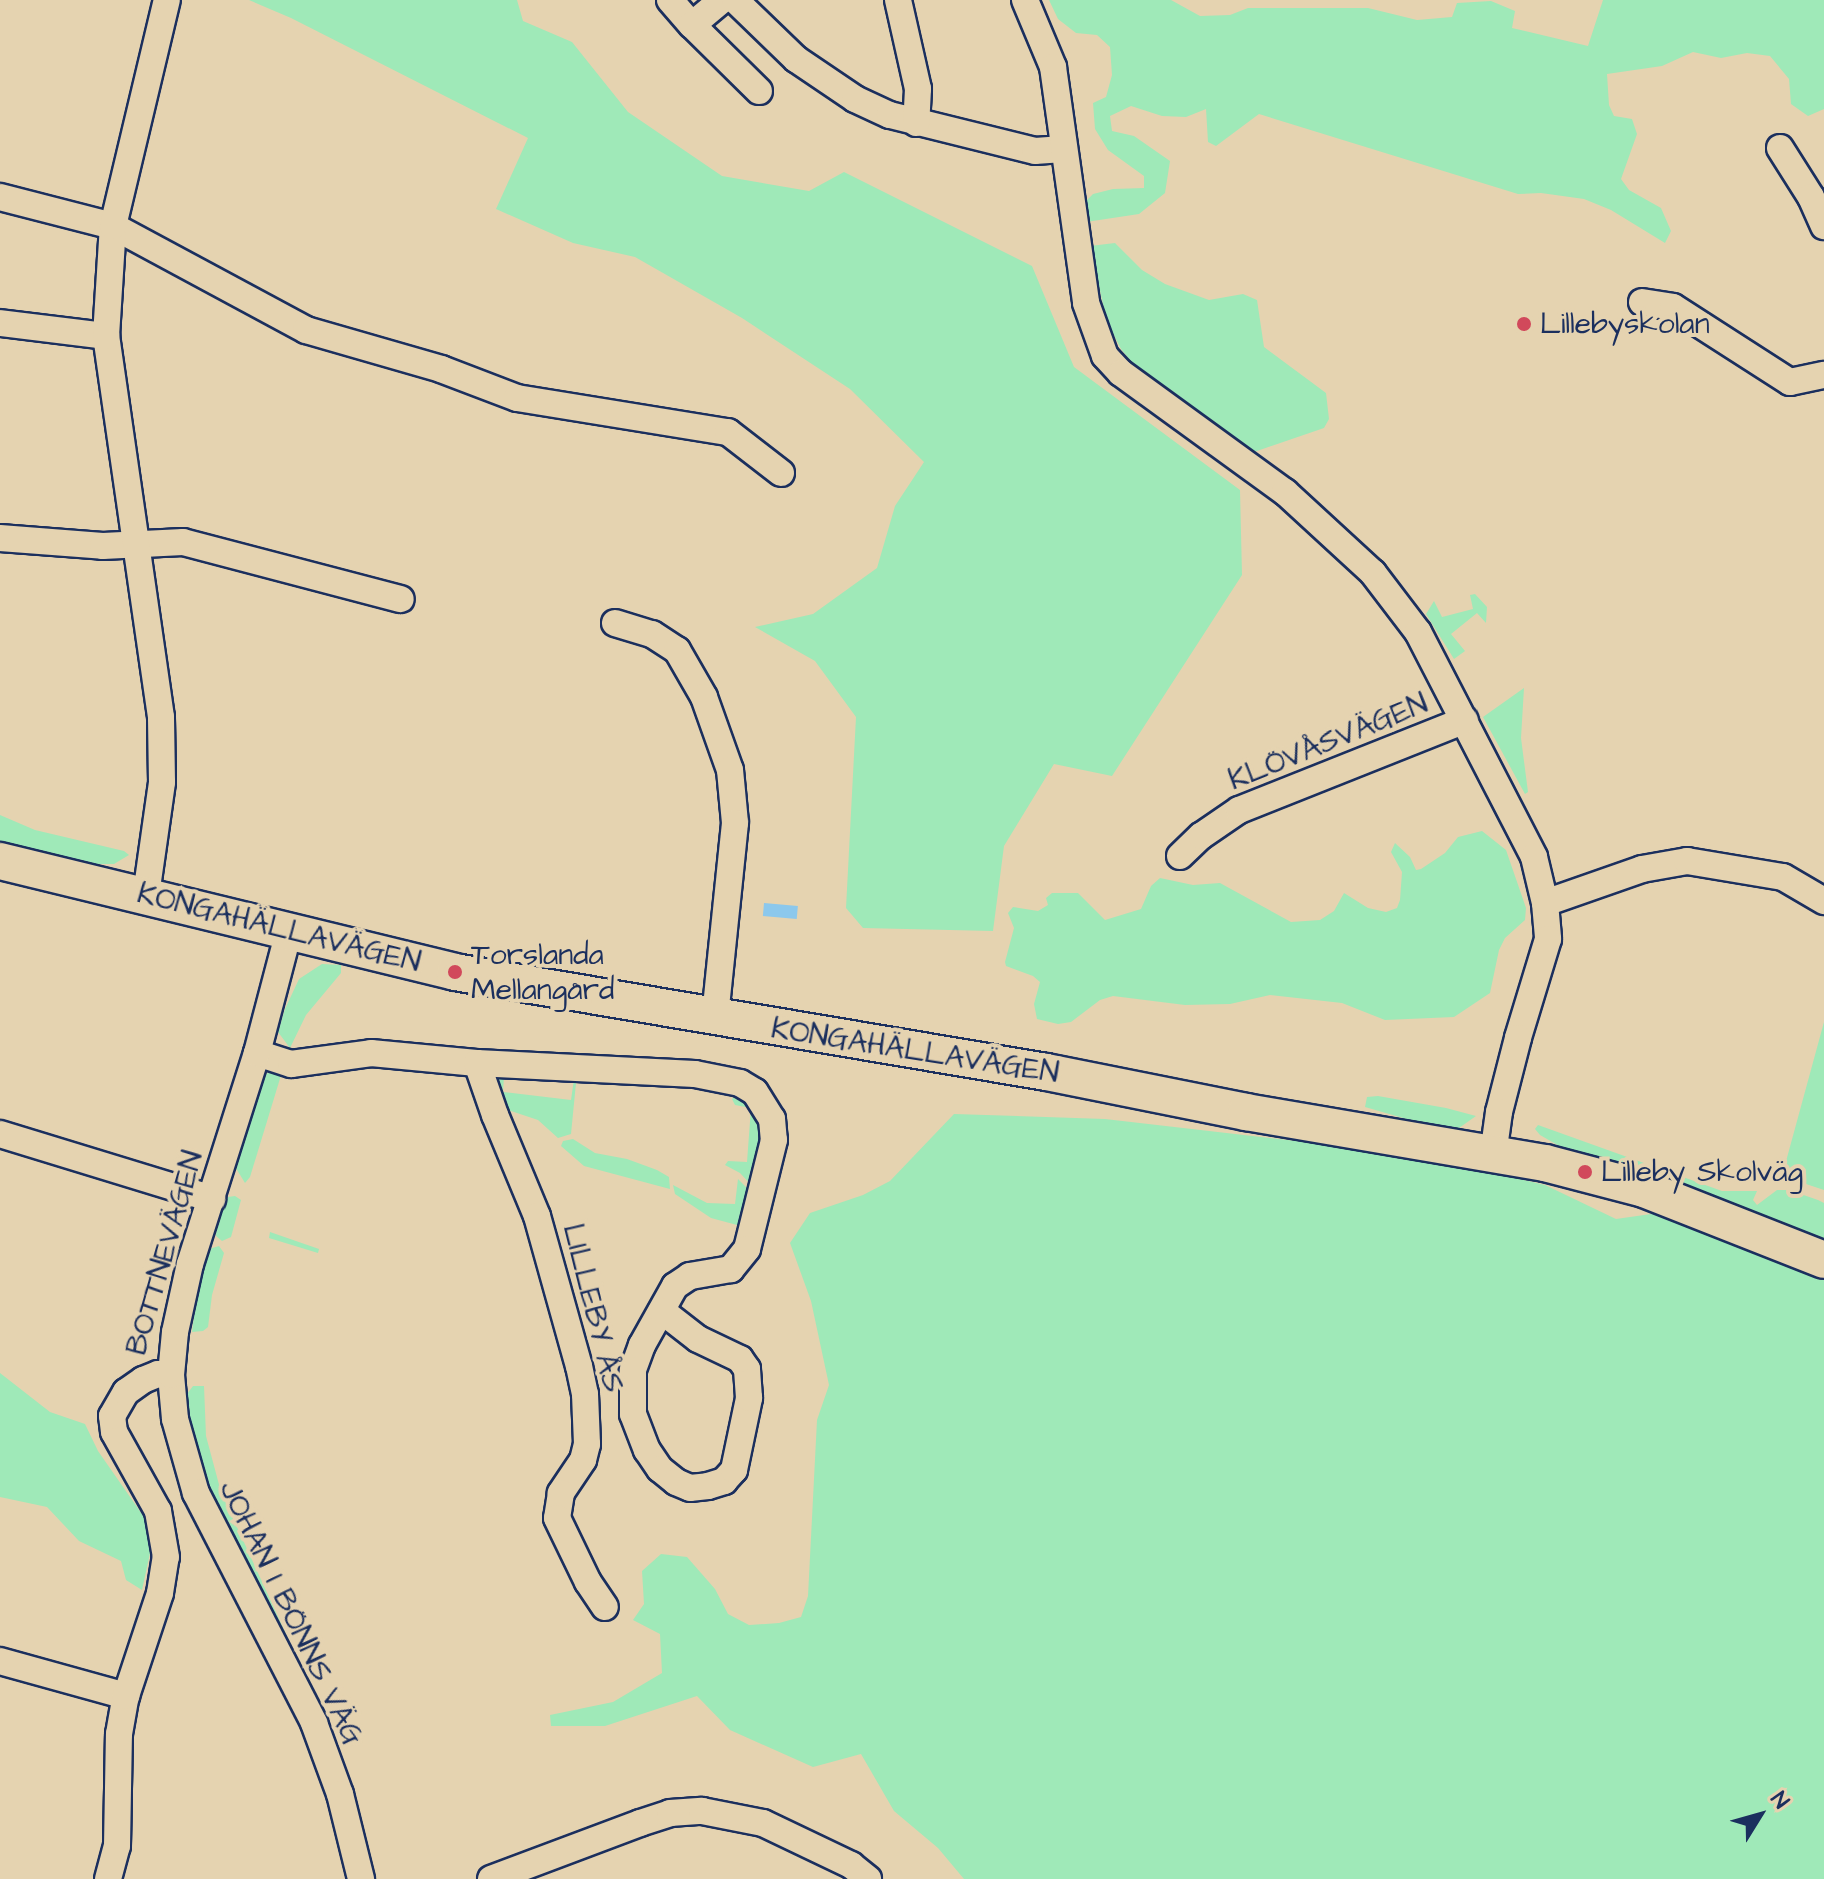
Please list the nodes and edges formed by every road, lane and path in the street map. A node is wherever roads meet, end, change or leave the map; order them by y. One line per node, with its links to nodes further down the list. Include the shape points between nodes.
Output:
1 (167, 0): 13 (street)
2 (670, 0): 7 (street)
3 (722, 0): 7 (street)
4 (735, 0): 9 (street, via 796,59 834,86 866,105)
5 (898, 0): 9 (street, via 918,89)
6 (1025, 0): 11 (street, via 1053,67)
7 (692, 25): 8 (street)
8 (759, 91)
9 (916, 123): 11 (street, via 1035,151)
10 (1780, 148): 14 (street)
11 (1063, 149): 24 (street, via 1086,303 1105,356 1285,492 1365,564 1418,632)
12 (0, 197): 13 (street)
13 (113, 226): 17 (street); 19 (street, via 306,330 441,369 517,398 728,432)
14 (1824, 226)
15 (1642, 302): 18 (street, via 1673,307 1790,382)
16 (0, 323): 17 (street)
17 (106, 336): 21 (street)
18 (1824, 375)
19 (781, 473)
20 (0, 538): 21 (street, via 103,546)
21 (137, 543): 22 (street, via 183,542); 27 (street, via 161,717 162,782)
22 (401, 599)
23 (615, 623): 31 (street, via 652,634 677,650 704,697 730,770 735,823)
24 (1465, 720): 25 (street, KLÖVÅSVÄGEN, via 1239,810); 29 (street, via 1534,857)
25 (1180, 856)
26 (0, 861): 27 (street, KONGAHÄLLAVÄGEN)
27 (146, 895): 30 (street, KONGAHÄLLAVÄGEN)
28 (1824, 901): 29 (street, via 1783,877 1687,861 1642,869)
29 (1545, 903): 35 (street, via 1548,939 1518,1038)
30 (289, 931): 31 (street, KONGAHÄLLAVÄGEN, via 455,972); 32 (street, BOTTNEVÄGEN)
31 (715, 1018): 35 (street, KONGAHÄLLAVÄGEN, via 1046,1072)
32 (257, 1053): 33 (street, LILLEBY ÅS, via 291,1064 371,1053); 36 (street, BOTTNEVÄGEN)
33 (477, 1063): 38 (street, LILLEBY ÅS, via 695,1074 740,1083 763,1099 774,1140 743,1258 731,1269 683,1278); 40 (street, LILLEBY ÅS, via 537,1216 580,1370 587,1444 561,1493 557,1518)
34 (0, 1134): 36 (street)
35 (1493, 1155): 37 (street, KONGAHÄLLAVÄGEN, via 1644,1189)
36 (212, 1199): 39 (street, BOTTNEVÄGEN, via 190,1264)
37 (1824, 1260)
38 (662, 1311): 38 (street, LILLEBY ÅS, via 633,1370 633,1414 642,1441 660,1469 690,1488 724,1481 734,1470 750,1381 745,1364 698,1339)
39 (171, 1375): 42 (street, BOTTNEVÄGEN, via 143,1380 126,1392 112,1416 114,1432 158,1511 166,1557 160,1593); 44 (street, JOHAN I BÖNNS VÄG, via 183,1459 314,1723 340,1794)
40 (605, 1607)
41 (0, 1661): 42 (street)
42 (126, 1696): 43 (street, BOTTNEVÄGEN, via 119,1734 117,1846)
43 (108, 1879)
44 (361, 1879)
45 (491, 1879): 46 (street, via 670,1813 702,1811 763,1823 851,1865)
46 (868, 1879)

